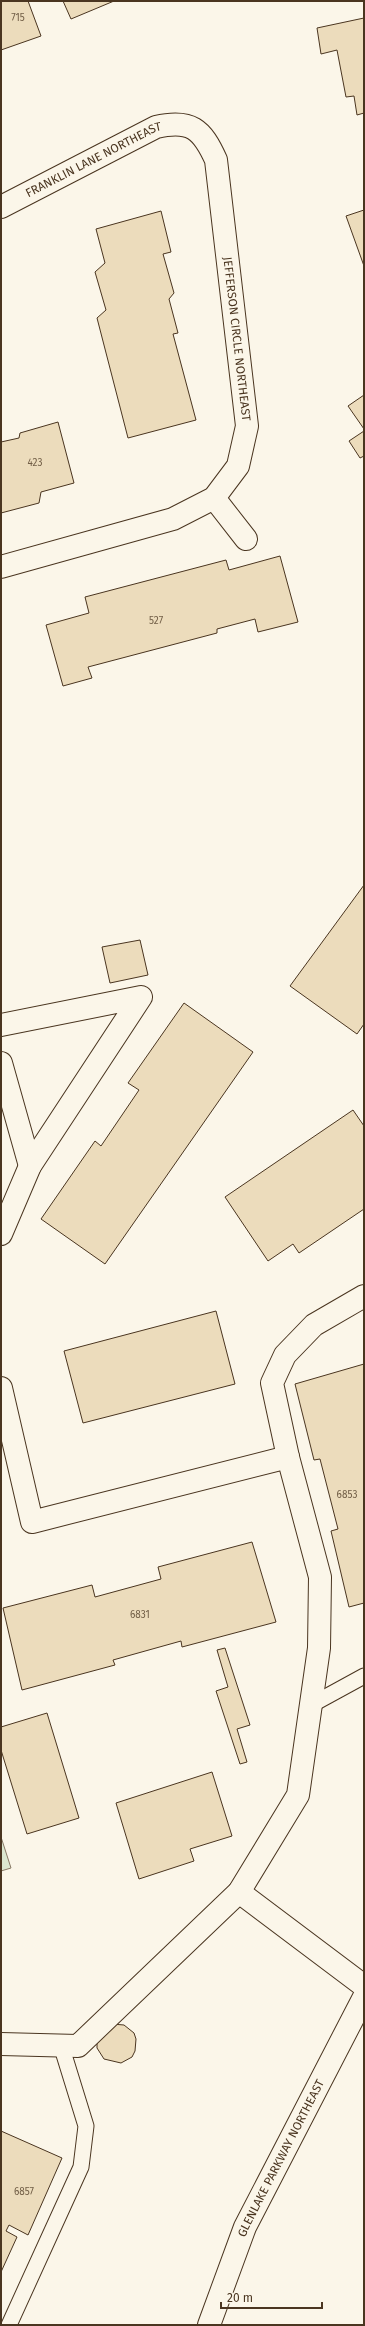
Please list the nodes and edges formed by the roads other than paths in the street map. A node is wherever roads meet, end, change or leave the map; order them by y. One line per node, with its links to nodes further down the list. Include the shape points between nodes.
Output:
1 (189, 126): 2 (street, FRANKLIN LANE NORTHEAST, via 172,123 156,127); 3 (street, JEFFERSON CIRCLE NORTHEAST, via 207,138 216,160 247,426 238,466)
2 (1, 207)
3 (214, 498): 4 (street); 5 (street, JEFFERSON CIRCLE NORTHEAST, via 173,519)
4 (246, 539)
5 (1, 567)
6 (1, 1026): 8 (street, via 141,997)
7 (1, 1063): 8 (street)
8 (30, 1166): 9 (street)
9 (1, 1234)
10 (364, 1296): 12 (street, via 314,1325 285,1355 272,1383)
11 (1, 1388): 12 (street, via 32,1522)
12 (288, 1457): 14 (street, via 320,1577 319,1648)
13 (364, 1676): 14 (lane)
14 (311, 1705): 15 (street, via 298,1795)
15 (239, 1892): 16 (street); 19 (street, via 78,2046)
16 (364, 1986)
17 (364, 1997): 21 (street, GLENLAKE PARKWAY NORTHEAST, via 245,2226)
18 (1, 2044): 19 (street)
19 (61, 2045): 20 (lane, via 86,2126 82,2167)
20 (9, 2325)
21 (209, 2325)

